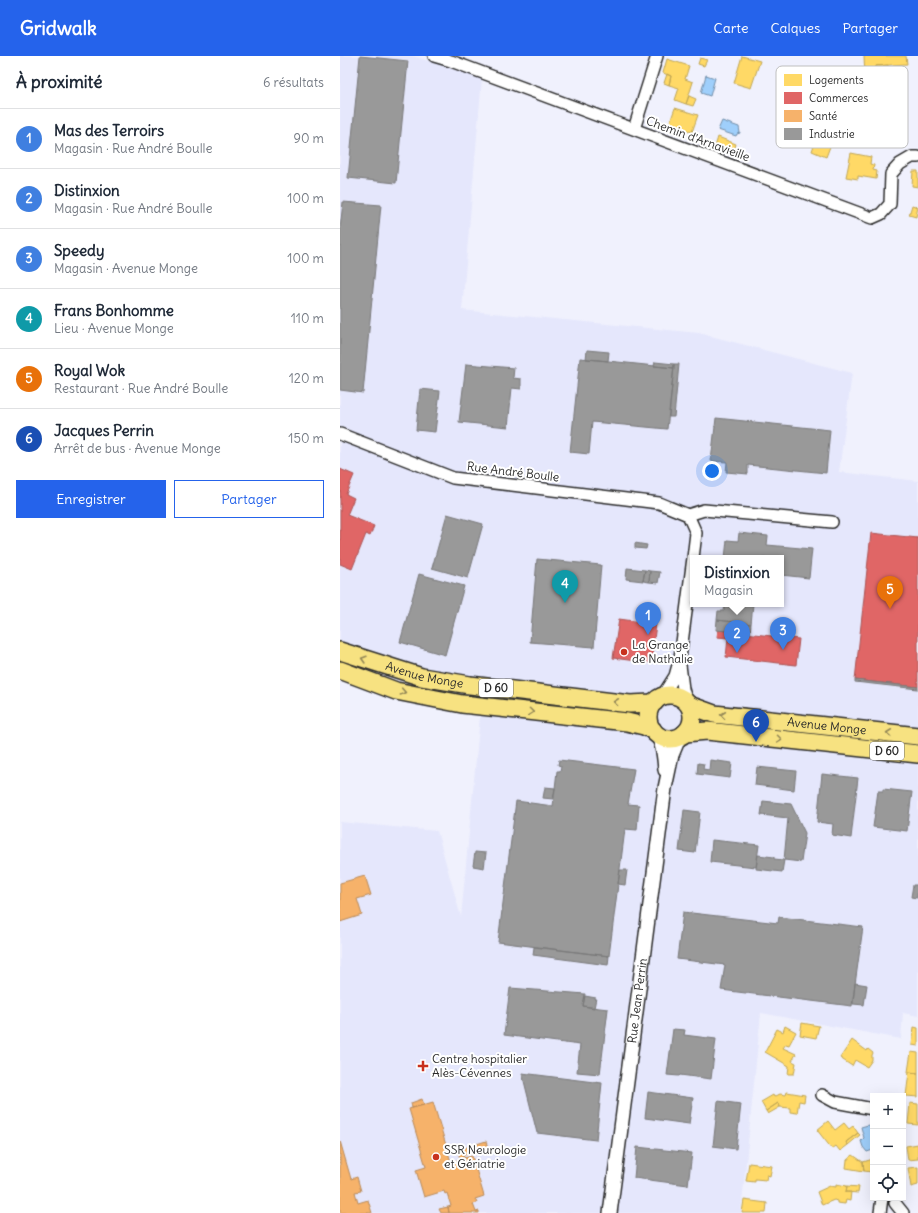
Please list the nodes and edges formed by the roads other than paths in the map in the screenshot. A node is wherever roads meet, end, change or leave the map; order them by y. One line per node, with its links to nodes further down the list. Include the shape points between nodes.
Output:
1 (434, 56): 3 (street, Chemin d'Arnavieille)
2 (657, 56): 3 (street)
3 (634, 129): 4 (street, Chemin d'Arnavieille, via 872,218 881,214 890,204 892,174 900,164 912,157)
4 (918, 157)
5 (340, 434): 6 (street, Rue André Boulle, via 453,478 659,503)
6 (688, 515): 7 (street, via 704,510); 8 (street, via 696,533)
7 (832, 522)
8 (693, 555)
9 (690, 581): 11 (street)
10 (340, 651): 13 (main road, Avenue Monge / D 60, one-way to 10, via 651,703 630,704 470,685 422,677)
11 (680, 658): 13 (street, via 675,676); 14 (street, via 683,688)
12 (340, 670): 15 (main road, Avenue Monge / D 60, one-way to 15, via 396,691 462,704 627,722)
13 (657, 700): 14 (main road, via 667,695 675,695); 15 (main road, via 650,708 648,716)
14 (688, 704): 16 (main road, via 692,717 689,728); 17 (main road, Avenue Monge / D 60, one-way to 14, via 714,714)
15 (655, 732): 16 (main road, via 668,739); 19 (street, Rue Jean Perrin, via 662,744)
16 (682, 735): 18 (main road, Avenue Monge / D 60, one-way to 18, via 707,730); 19 (street, Rue Jean Perrin, via 672,756)
17 (918, 736)
18 (918, 754)
19 (665, 788): 24 (street, Rue Jean Perrin)
20 (822, 1095): 21 (street, via 835,1102)
21 (870, 1108)
22 (882, 1201): 25 (street)
23 (895, 1203): 26 (street)
24 (610, 1213)
25 (880, 1213)
26 (903, 1213)

